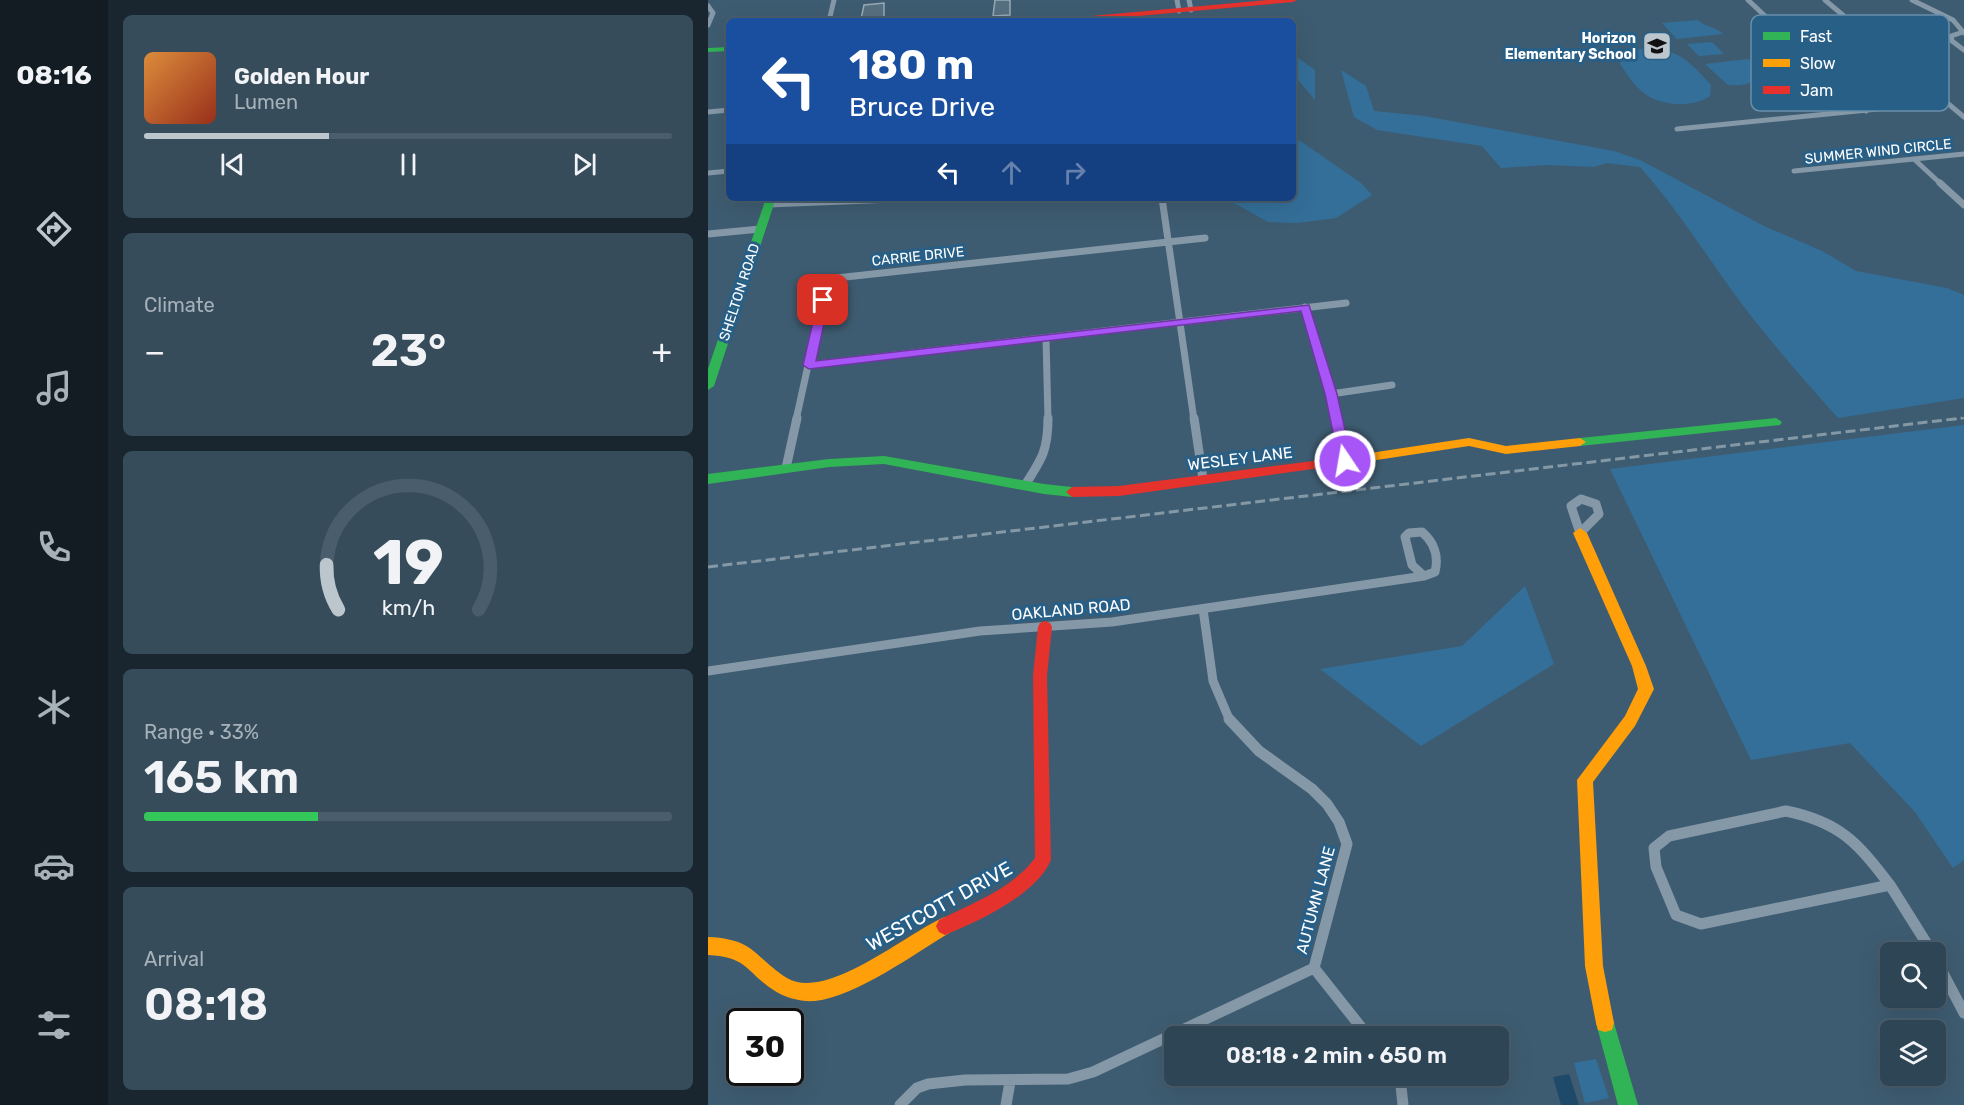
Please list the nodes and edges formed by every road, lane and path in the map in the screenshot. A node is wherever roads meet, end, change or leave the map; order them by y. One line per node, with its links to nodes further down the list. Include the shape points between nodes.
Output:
1 (834, 0): 11 (street)
2 (1293, 0): 6 (street)
3 (1748, 0): 8 (street)
4 (1825, 0): 9 (street)
5 (1912, 0): 10 (street)
6 (1184, 5): 12 (street)
7 (708, 6): 14 (street, via 713,13)
8 (1764, 15)
9 (1843, 15)
10 (1943, 15)
11 (830, 18)
12 (1082, 18)
13 (1949, 18): 15 (street)
14 (708, 25)
15 (1963, 32): 18 (street, via 1951,36)
16 (726, 49): 17 (street)
17 (708, 50)
18 (1964, 50)
19 (1949, 104): 23 (street)
20 (726, 110): 22 (street)
21 (1866, 111): 24 (street)
22 (708, 112)
23 (1964, 117)
24 (1677, 129)
25 (1964, 154): 26 (street, SUMMER WIND CIRCLE)
26 (1914, 159): 28 (street, SUMMER WIND CIRCLE); 32 (street)
27 (726, 171): 29 (street)
28 (1794, 171)
29 (708, 173)
30 (770, 201): 33 (street, SHELTON ROAD)
31 (1162, 201): 36 (street)
32 (1964, 205)
33 (760, 229): 34 (street); 42 (street, SHELTON ROAD)
34 (708, 234)
35 (1205, 238): 36 (street, CARRIE DRIVE)
36 (1167, 242): 39 (street); 41 (street, CARRIE DRIVE, via 827,279)
37 (1346, 303): 38 (street)
38 (1305, 307): 39 (street); 44 (street)
39 (1180, 322): 40 (street); 49 (street)
40 (1046, 338): 41 (street); 50 (street, via 1048,442 1044,456)
41 (809, 365): 47 (street, CARRIE DRIVE)
42 (709, 382)
43 (1392, 385): 44 (street)
44 (1331, 394): 46 (street)
45 (1776, 422): 46 (street, WESLEY LANE, via 1506,450 1469,442)
46 (1345, 461): 49 (street, WESLEY LANE)
47 (786, 468): 48 (street, WESLEY LANE); 50 (street, WESLEY LANE, via 884,460)
48 (708, 479)
49 (1203, 479): 50 (street, WESLEY LANE, via 1108,491 1077,492)
50 (1025, 485)
51 (1580, 533): 70 (street, via 1646,688 1642,705 1586,780 1594,966)
52 (1424, 576): 52 (street, via 1412,565 1405,537 1409,533 1422,532 1435,552 1436,572); 53 (street, OAKLAND ROAD)
53 (1203, 609): 54 (street, OAKLAND ROAD); 61 (street, AUTUMN LANE, via 1216,692 1231,722 1253,745 1317,791 1344,826 1347,844)
54 (1045, 627): 56 (street, OAKLAND ROAD, via 980,631); 60 (street, WESTCOTT DRIVE, via 1040,676 1043,860 1036,873 846,981 816,992 789,991 733,944)
55 (708, 663): 56 (street)
56 (720, 668): 57 (street, OAKLAND ROAD)
57 (708, 671)
58 (1890, 885): 58 (street, via 1701,924 1676,915 1656,867 1654,848 1669,836 1796,812 1834,825 1858,844); 59 (street)
59 (1926, 942)
60 (708, 946)
61 (1314, 968): 64 (street); 65 (street, via 1112,1065 1068,1079)
62 (1946, 979): 63 (street)
63 (1964, 1013)
64 (1360, 1026)
65 (1010, 1082): 67 (street, via 965,1080 928,1084 917,1088); 68 (street)
66 (1401, 1086): 69 (street)
67 (900, 1105)
68 (1006, 1105)
69 (1403, 1105)
70 (1628, 1105)

